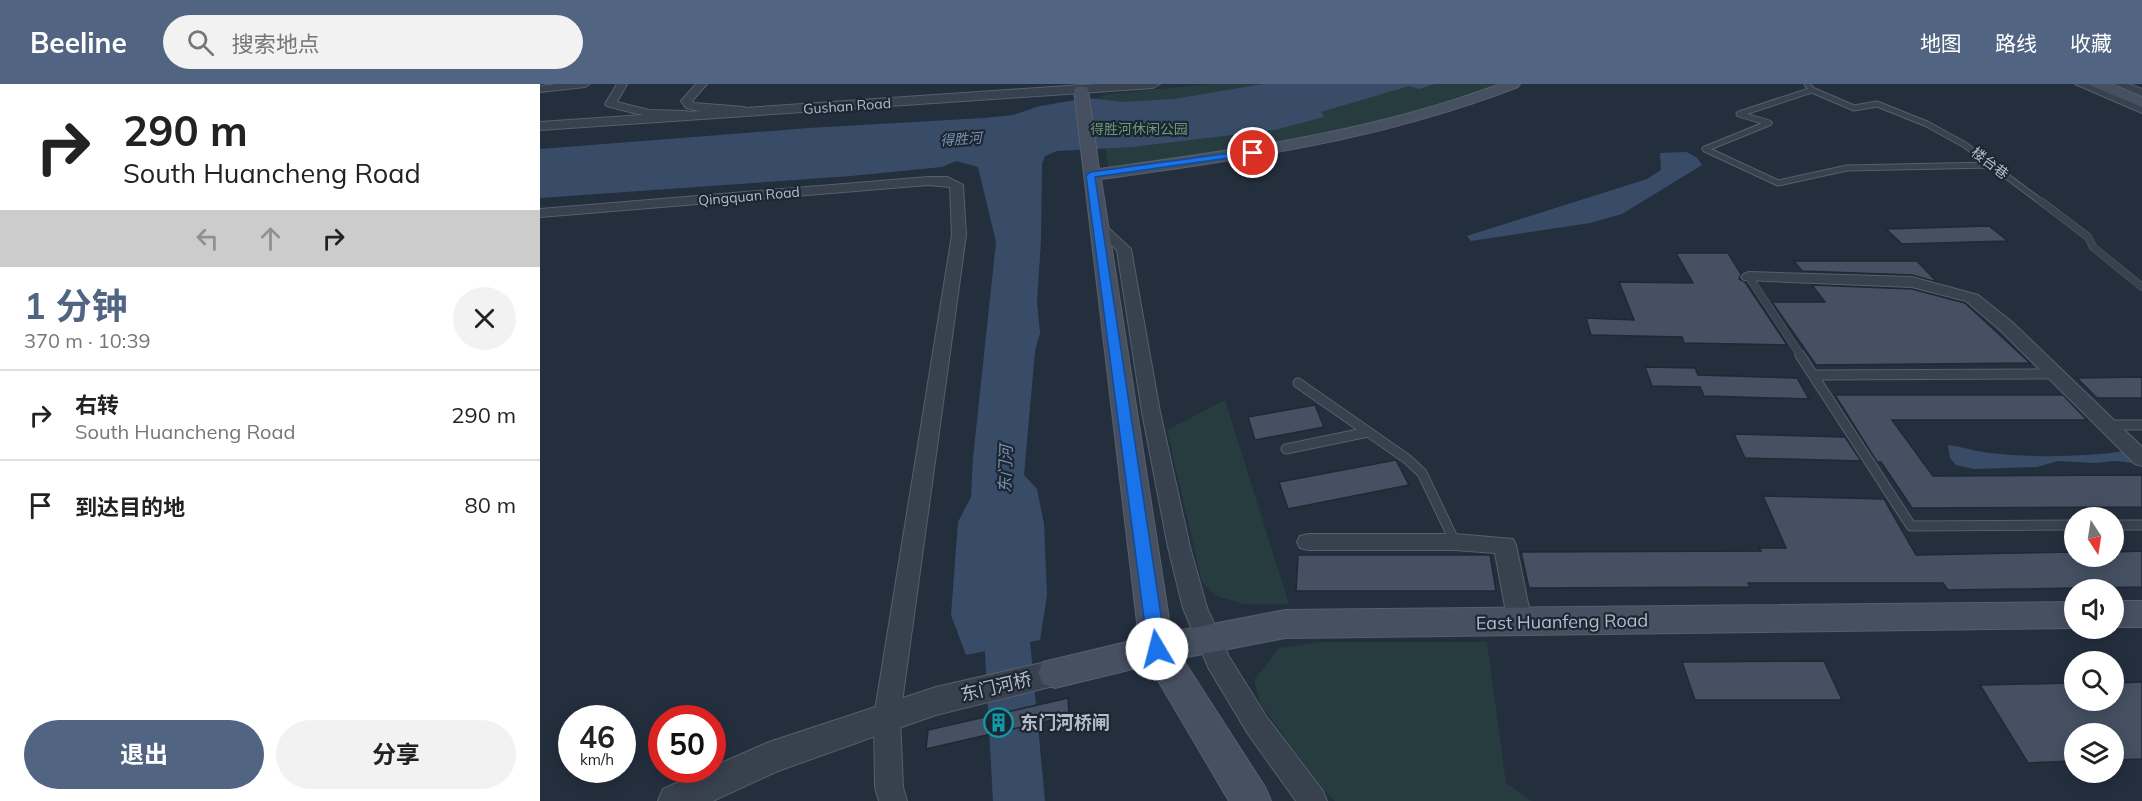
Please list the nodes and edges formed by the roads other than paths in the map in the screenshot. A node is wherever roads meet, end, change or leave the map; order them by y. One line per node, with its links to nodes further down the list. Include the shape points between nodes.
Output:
1 (585, 84): 10 (street)
2 (622, 84): 17 (street, via 611,104 649,113)
3 (702, 84): 16 (street, via 686,101 690,106)
4 (1153, 84): 11 (street, Gushan Road)
5 (1513, 84): 20 (main road, via 1410,119 1332,138 1253,153)
6 (1807, 84): 12 (lane)
7 (2080, 84): 15 (street)
8 (2099, 84): 14 (main road)
9 (2119, 84): 13 (street)
10 (540, 89)
11 (1081, 90): 16 (street, Gushan Road); 20 (main road)
12 (1812, 90): 19 (lane, 楼台巷, via 1854,108 1876,104 1897,111 1965,145); 19 (lane, via 1739,114 1769,123 1705,149 1778,183 1847,168)
13 (2142, 93)
14 (2142, 102)
15 (2142, 110)
16 (764, 111): 17 (street, Gushan Road)
17 (710, 115): 18 (street, Gushan Road)
18 (540, 126)
19 (1992, 165): 24 (lane, 楼台巷, via 2088,237 2093,247)
20 (1090, 166): 22 (main road)
21 (540, 213): 45 (street, Qingquan Road, via 928,181 956,185 959,235)
22 (1098, 226): 42 (street, via 1124,249 1179,548); 43 (main road)
23 (1749, 277): 25 (street, via 1912,282 1956,292 1972,298 2006,326); 26 (lane)
24 (2142, 287)
25 (2055, 374): 26 (lane); 28 (street)
26 (1814, 375): 33 (lane, via 1911,526)
27 (1298, 383): 30 (lane)
28 (2107, 425): 29 (lane); 32 (street)
29 (2142, 425)
30 (1368, 432): 31 (lane); 37 (lane, via 1422,473)
31 (1286, 449)
32 (2142, 459)
33 (2064, 525)
34 (2124, 525): 35 (lane)
35 (2142, 525)
36 (1308, 542): 37 (street)
37 (1455, 542): 41 (street, via 1505,545)
38 (2124, 614): 39 (main road)
39 (2142, 614)
40 (2064, 615): 41 (main road, East Huanfeng Road)
41 (1520, 623): 42 (main road, East Huanfeng Road, via 1285,624)
42 (1207, 638): 43 (main road, East Huanfeng Road); 49 (street, via 1257,725)
43 (1157, 649): 44 (main road, East Huanfeng Road); 48 (main road)
44 (1055, 673): 45 (street, 东门河桥, via 936,701)
45 (887, 717): 46 (street, 东门河桥, via 769,758); 47 (street)
46 (675, 801)
47 (893, 801)
48 (1251, 801)
49 (1313, 801)

